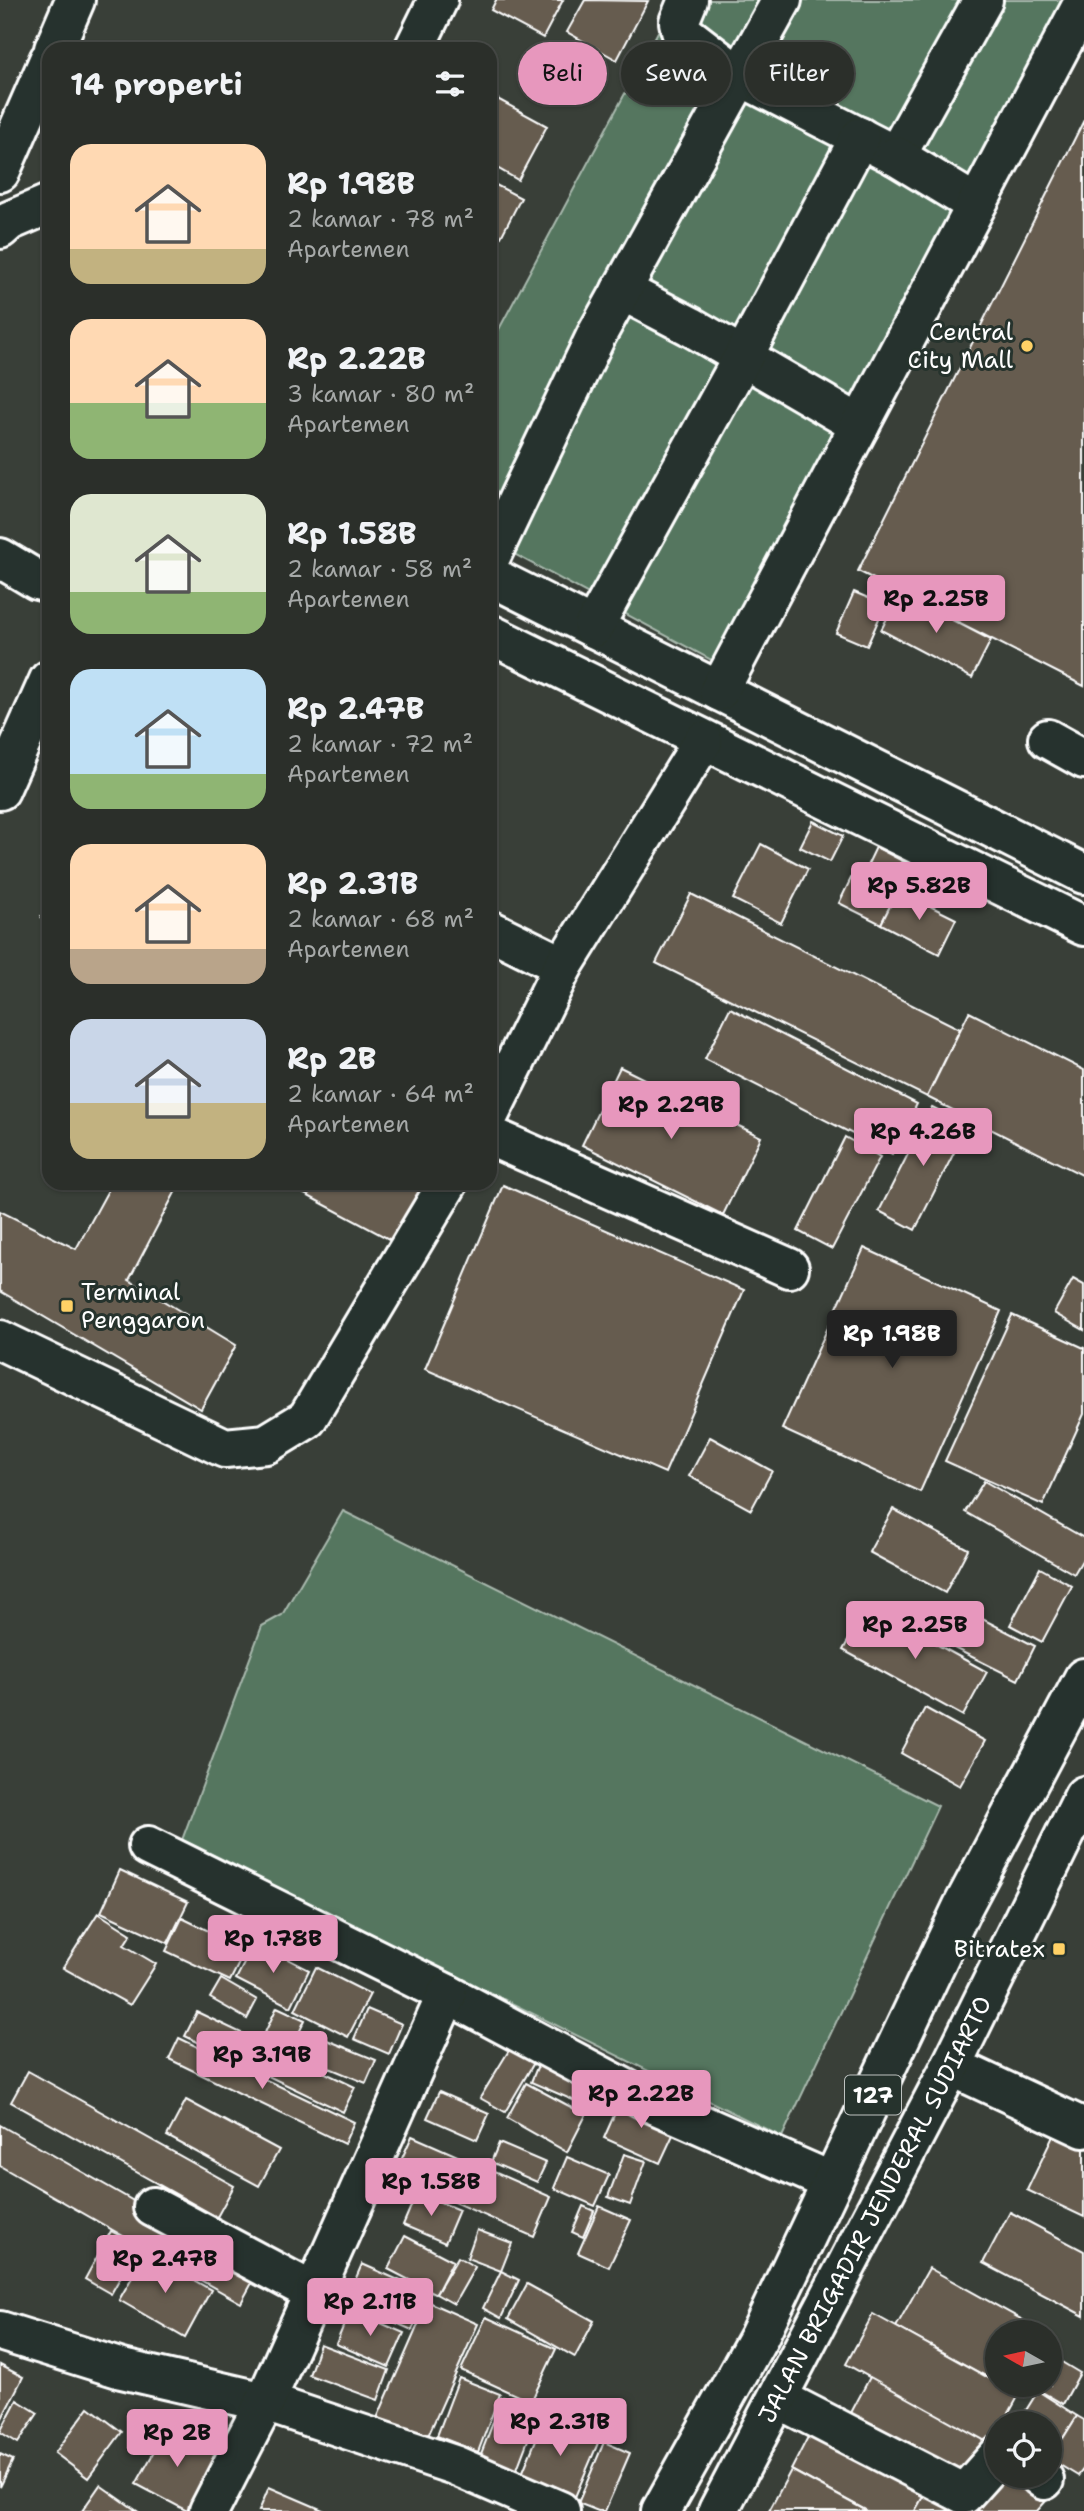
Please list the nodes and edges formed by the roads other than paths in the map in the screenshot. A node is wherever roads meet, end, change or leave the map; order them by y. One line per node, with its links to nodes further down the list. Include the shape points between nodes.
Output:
1 (75, 0): 7 (street)
2 (438, 0): 8 (street)
3 (688, 0): 9 (street, via 679,22 681,31)
4 (782, 0): 9 (street)
5 (983, 0): 12 (street)
6 (1084, 2): 14 (street)
7 (57, 42)
8 (417, 42)
9 (738, 75): 11 (street); 17 (street)
10 (42, 76): 13 (street)
11 (860, 137): 12 (street); 18 (street)
12 (896, 156): 14 (street)
13 (0, 172)
14 (975, 204): 19 (street)
15 (42, 207): 16 (street)
16 (0, 229)
17 (621, 290): 18 (street); 20 (street)
18 (743, 357): 19 (street); 24 (street)
19 (860, 425): 26 (street)
20 (497, 544)
21 (0, 558): 23 (street)
22 (497, 580): 24 (street)
23 (42, 581)
24 (593, 628): 26 (street)
25 (497, 638): 29 (street)
26 (719, 691): 33 (street)
27 (42, 711): 30 (street)
28 (1048, 739): 31 (street)
29 (704, 741): 34 (street); 36 (street)
30 (33, 750): 32 (street)
31 (1084, 759)
32 (0, 790)
33 (1081, 866)
34 (1084, 926)
35 (497, 933): 36 (street)
36 (564, 966): 37 (street)
37 (497, 1100)
38 (497, 1139): 40 (street)
39 (445, 1190): 41 (street, via 307,1419 266,1444 225,1448)
40 (789, 1268)
41 (0, 1340)
42 (1084, 1678): 48 (street, JALAN BRIGADIR JENDERAL SUDIARTO / 127, via 963,1906)
43 (1084, 1796): 46 (street, JALAN BRIGADIR JENDERAL SUDIARTO / 127)
44 (148, 1846): 45 (street)
45 (446, 1994): 48 (street, via 652,2103); 50 (street)
46 (951, 2066): 47 (street); 52 (street, JALAN BRIGADIR JENDERAL SUDIARTO / 127)
47 (1084, 2128)
48 (832, 2182): 57 (street, JALAN BRIGADIR JENDERAL SUDIARTO / 127, via 758,2336)
49 (153, 2207): 50 (street)
50 (313, 2292): 53 (street)
51 (0, 2330): 53 (street, via 122,2369)
52 (779, 2399): 54 (street, via 964,2494); 58 (street, JALAN BRIGADIR JENDERAL SUDIARTO / 127)
53 (265, 2402): 55 (street); 56 (street, via 454,2465)
54 (985, 2471)
55 (209, 2511)
56 (560, 2511)
57 (661, 2511)
58 (718, 2511)

